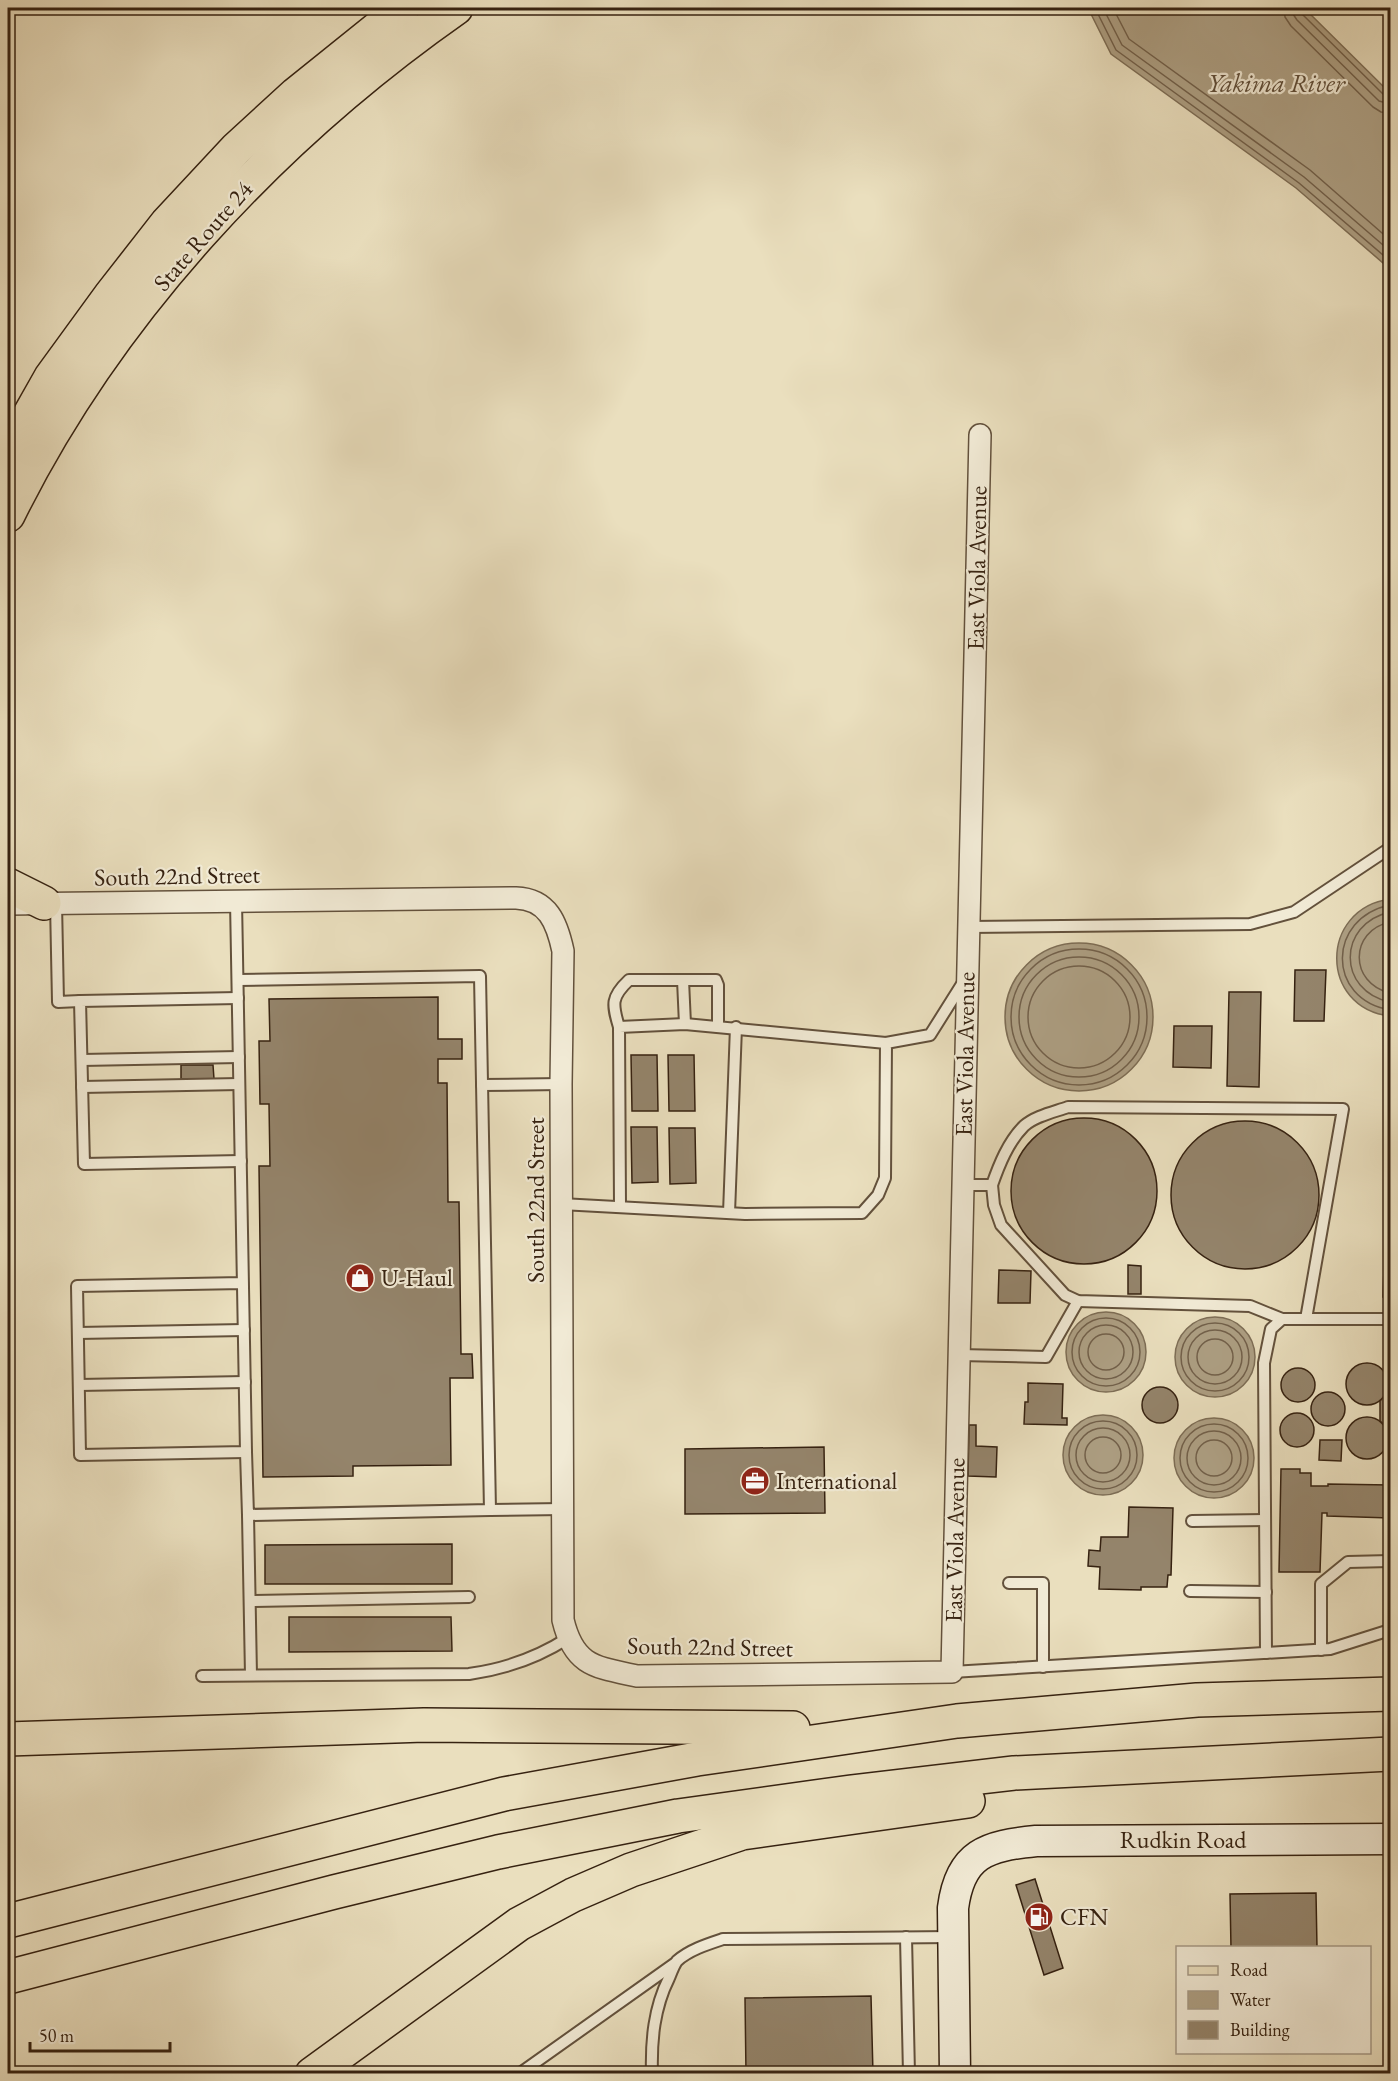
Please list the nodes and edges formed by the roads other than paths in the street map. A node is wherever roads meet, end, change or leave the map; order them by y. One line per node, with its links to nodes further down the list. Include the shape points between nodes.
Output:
1 (403, 8): 4 (main road, State Route 24, via 296,94 236,149 167,223 51,377)
2 (456, 8): 5 (main road, State Route 24, via 416,35 293,139 180,257 73,400 26,477)
3 (980, 435): 11 (street, East Viola Avenue)
4 (8, 453)
5 (8, 515)
6 (1390, 848): 11 (lane, via 1294,912 1250,924)
7 (8, 885): 9 (main road)
8 (236, 901): 9 (street, South 22nd Street); 13 (lane); 25 (street, South 22nd Street, via 525,898 547,909 563,951)
9 (50, 903): 10 (street, South 22nd Street); 16 (lane, via 58,1002)
10 (8, 904)
11 (969, 927): 12 (street, East Viola Avenue)
12 (966, 978): 21 (lane, via 930,1035); 29 (street, East Viola Avenue)
13 (238, 980): 15 (lane); 26 (lane, via 480,976)
14 (683, 980): 17 (lane); 18 (lane, via 716,980); 19 (lane, via 628,980 618,990 613,1006)
15 (238, 998): 16 (lane); 22 (lane)
16 (80, 1001): 23 (lane)
17 (685, 1024): 18 (lane); 19 (lane)
18 (718, 1026): 20 (lane)
19 (619, 1027): 32 (lane)
20 (736, 1027): 21 (lane); 33 (lane)
21 (886, 1043): 33 (lane, via 885,1178 878,1195 862,1213)
22 (239, 1058): 23 (lane); 24 (lane)
23 (82, 1060): 27 (lane)
24 (239, 1084): 27 (lane); 28 (lane)
25 (561, 1084): 26 (lane); 31 (street, South 22nd Street)
26 (482, 1085): 46 (lane)
27 (82, 1087): 28 (lane, via 84,1164)
28 (241, 1161): 34 (lane)
29 (963, 1185): 30 (lane); 41 (street, East Viola Avenue)
30 (992, 1185): 35 (lane, via 1000,1225 1065,1295); 37 (lane, via 1001,1158 1024,1126 1068,1107 1343,1109)
31 (561, 1204): 32 (lane); 45 (street, South 22nd Street)
32 (620, 1207): 33 (lane)
33 (729, 1213)
34 (243, 1283): 39 (lane); 40 (lane, via 77,1286)
35 (1078, 1301): 36 (lane, via 1250,1306); 41 (lane, via 1046,1357)
36 (1282, 1319): 37 (lane); 48 (lane, via 1271,1329 1264,1363)
37 (1306, 1319): 38 (lane)
38 (1390, 1319)
39 (244, 1330): 40 (lane); 42 (lane)
40 (78, 1333): 43 (lane)
41 (959, 1355): 61 (street, East Viola Avenue)
42 (245, 1382): 43 (lane); 44 (lane)
43 (79, 1385): 44 (lane, via 80,1455)
44 (246, 1452): 47 (lane)
45 (562, 1509): 46 (lane); 57 (street, South 22nd Street, via 563,1620)
46 (489, 1510): 47 (lane)
47 (248, 1515): 55 (lane)
48 (1265, 1520): 49 (lane); 53 (lane)
49 (1192, 1521)
50 (1390, 1561): 58 (lane, via 1348,1562 1321,1584)
51 (1009, 1583): 60 (lane, via 1043,1583)
52 (1190, 1591): 53 (lane)
53 (1266, 1592): 59 (lane)
54 (469, 1597): 55 (lane)
55 (250, 1601): 62 (lane)
56 (1390, 1630): 58 (lane)
57 (568, 1638): 61 (street, South 22nd Street, via 582,1658 603,1669 637,1676); 62 (lane, via 532,1658 469,1674)
58 (1321, 1650): 59 (lane)
59 (1266, 1653): 60 (lane)
60 (1043, 1667): 61 (lane)
61 (952, 1672)
62 (251, 1675): 63 (lane)
63 (202, 1676)
64 (1390, 1694): 65 (main road, via 1197,1700)
65 (957, 1721): 67 (main road, via 784,1729 424,1725); 70 (main road, via 697,1759 504,1794)
66 (8, 1723): 67 (main road)
67 (22, 1738)
68 (1390, 1756): 74 (main road, via 1014,1773 678,1816 498,1852); 75 (main road, via 1294,1773 1028,1792 742,1833 631,1870 519,1924)
69 (1390, 1839): 72 (street, Rudkin Road, via 1036,1841 995,1847 978,1855 956,1886)
70 (8, 1921)
71 (906, 1937): 72 (lane); 73 (lane, via 723,1939 700,1947); 78 (lane)
72 (953, 1937): 79 (street)
73 (677, 1962): 76 (lane); 77 (lane, via 656,2011)
74 (8, 1977)
75 (312, 2073)
76 (519, 2073)
77 (652, 2073)
78 (909, 2073)
79 (955, 2073)

